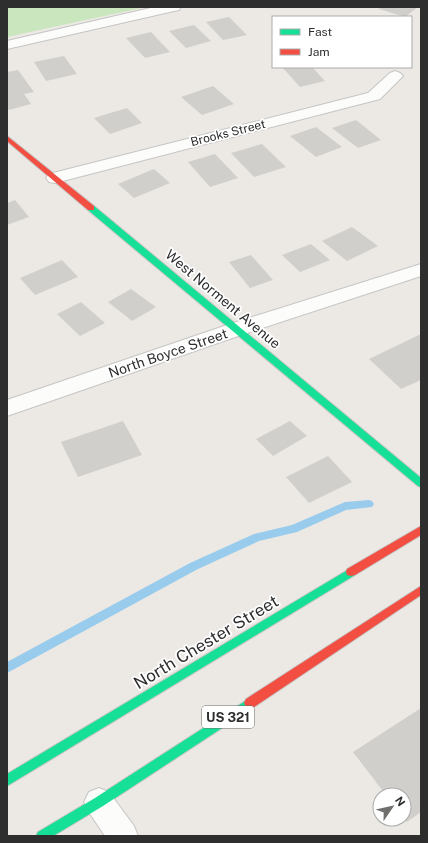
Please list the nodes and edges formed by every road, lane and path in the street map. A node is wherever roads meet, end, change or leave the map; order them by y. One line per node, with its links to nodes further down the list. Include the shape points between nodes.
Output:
1 (174, 7): 2 (street)
2 (7, 45)
3 (395, 76): 5 (street, Brooks Street, via 374,96)
4 (7, 138): 5 (main road, West Norment Avenue)
5 (55, 178): 7 (main road, West Norment Avenue)
6 (421, 270): 7 (street, North Boyce Street)
7 (237, 329): 8 (street, North Boyce Street); 9 (main road, West Norment Avenue)
8 (7, 408)
9 (421, 483)
10 (421, 530): 12 (main road, North Chester Street)
11 (421, 590): 13 (main road, US 321)
12 (7, 780)
13 (99, 802): 14 (main road, US 321); 15 (street)
14 (42, 836)
15 (123, 836)

